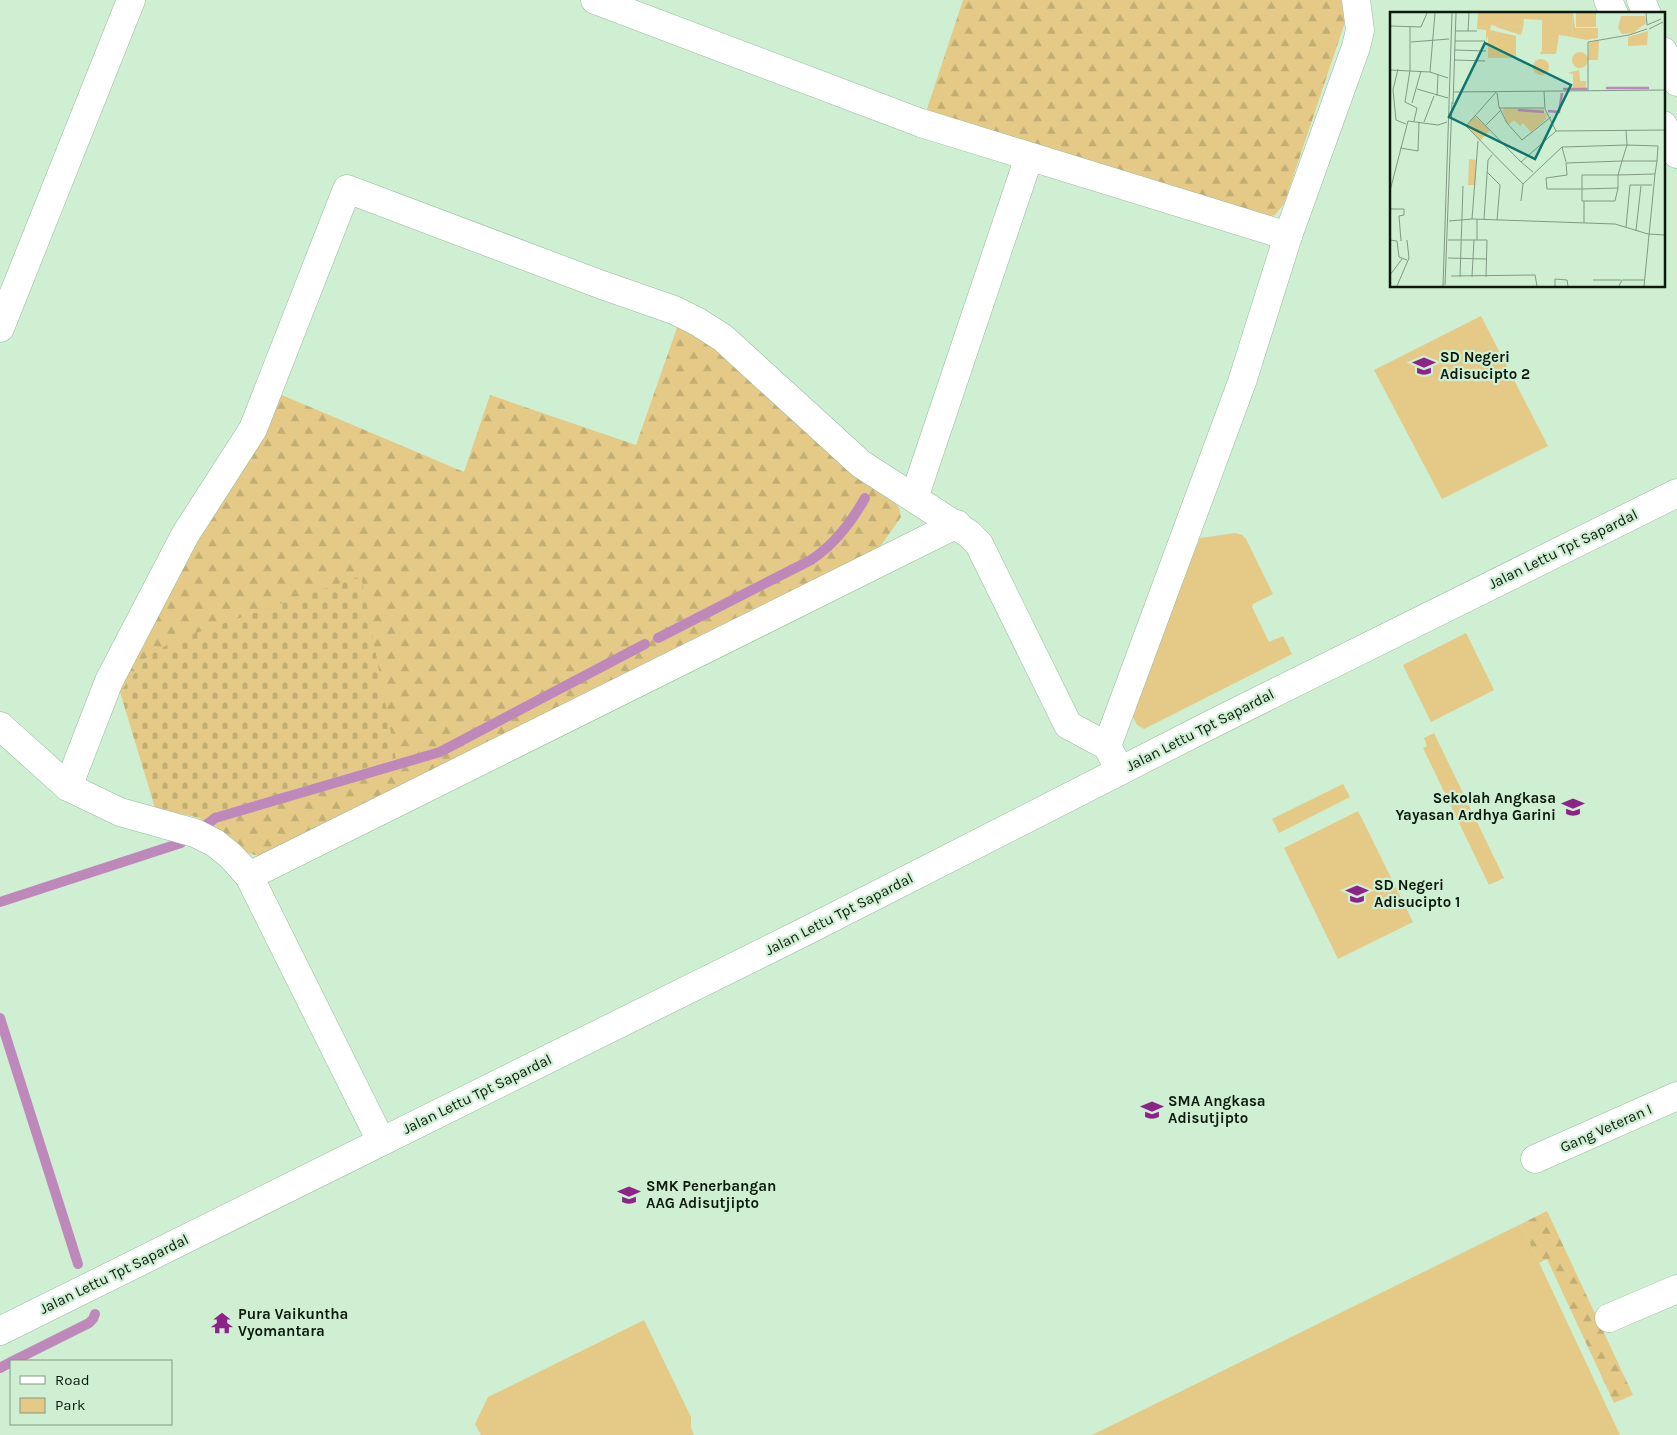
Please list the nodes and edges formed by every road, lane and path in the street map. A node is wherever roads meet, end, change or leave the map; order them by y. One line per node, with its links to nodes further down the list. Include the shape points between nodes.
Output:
1 (131, 0): 14 (main road)
2 (595, 0): 12 (main road, via 921,123)
3 (1356, 0): 13 (main road, via 1360,30 1356,47)
4 (1608, 0): 6 (main road)
5 (1641, 0): 7 (main road)
6 (1613, 12)
7 (1646, 12)
8 (1664, 53): 9 (main road)
9 (1677, 82)
10 (1664, 127): 11 (main road)
11 (1677, 154)
12 (1029, 157): 13 (main road); 16 (main road)
13 (1288, 236): 19 (main road, via 1242,382)
14 (0, 328)
15 (1677, 493): 20 (main road, Jalan Lettu Tpt Sapardal)
16 (914, 498): 17 (main road); 21 (main road, via 861,464 723,338 698,322 674,310 347,189 253,429 185,535 109,681)
17 (957, 524): 19 (main road, via 979,544 1068,725); 22 (main road)
18 (0, 726): 21 (main road)
19 (1107, 746): 20 (main road)
20 (1120, 771): 24 (main road, Jalan Lettu Tpt Sapardal)
21 (68, 787): 22 (main road, via 120,812 195,833 220,847)
22 (249, 876): 24 (main road)
23 (1677, 1096): 25 (main road, Gang Veteran I)
24 (381, 1141): 28 (main road, Jalan Lettu Tpt Sapardal)
25 (1535, 1159)
26 (1677, 1289): 27 (main road)
27 (1609, 1318)
28 (0, 1330)

